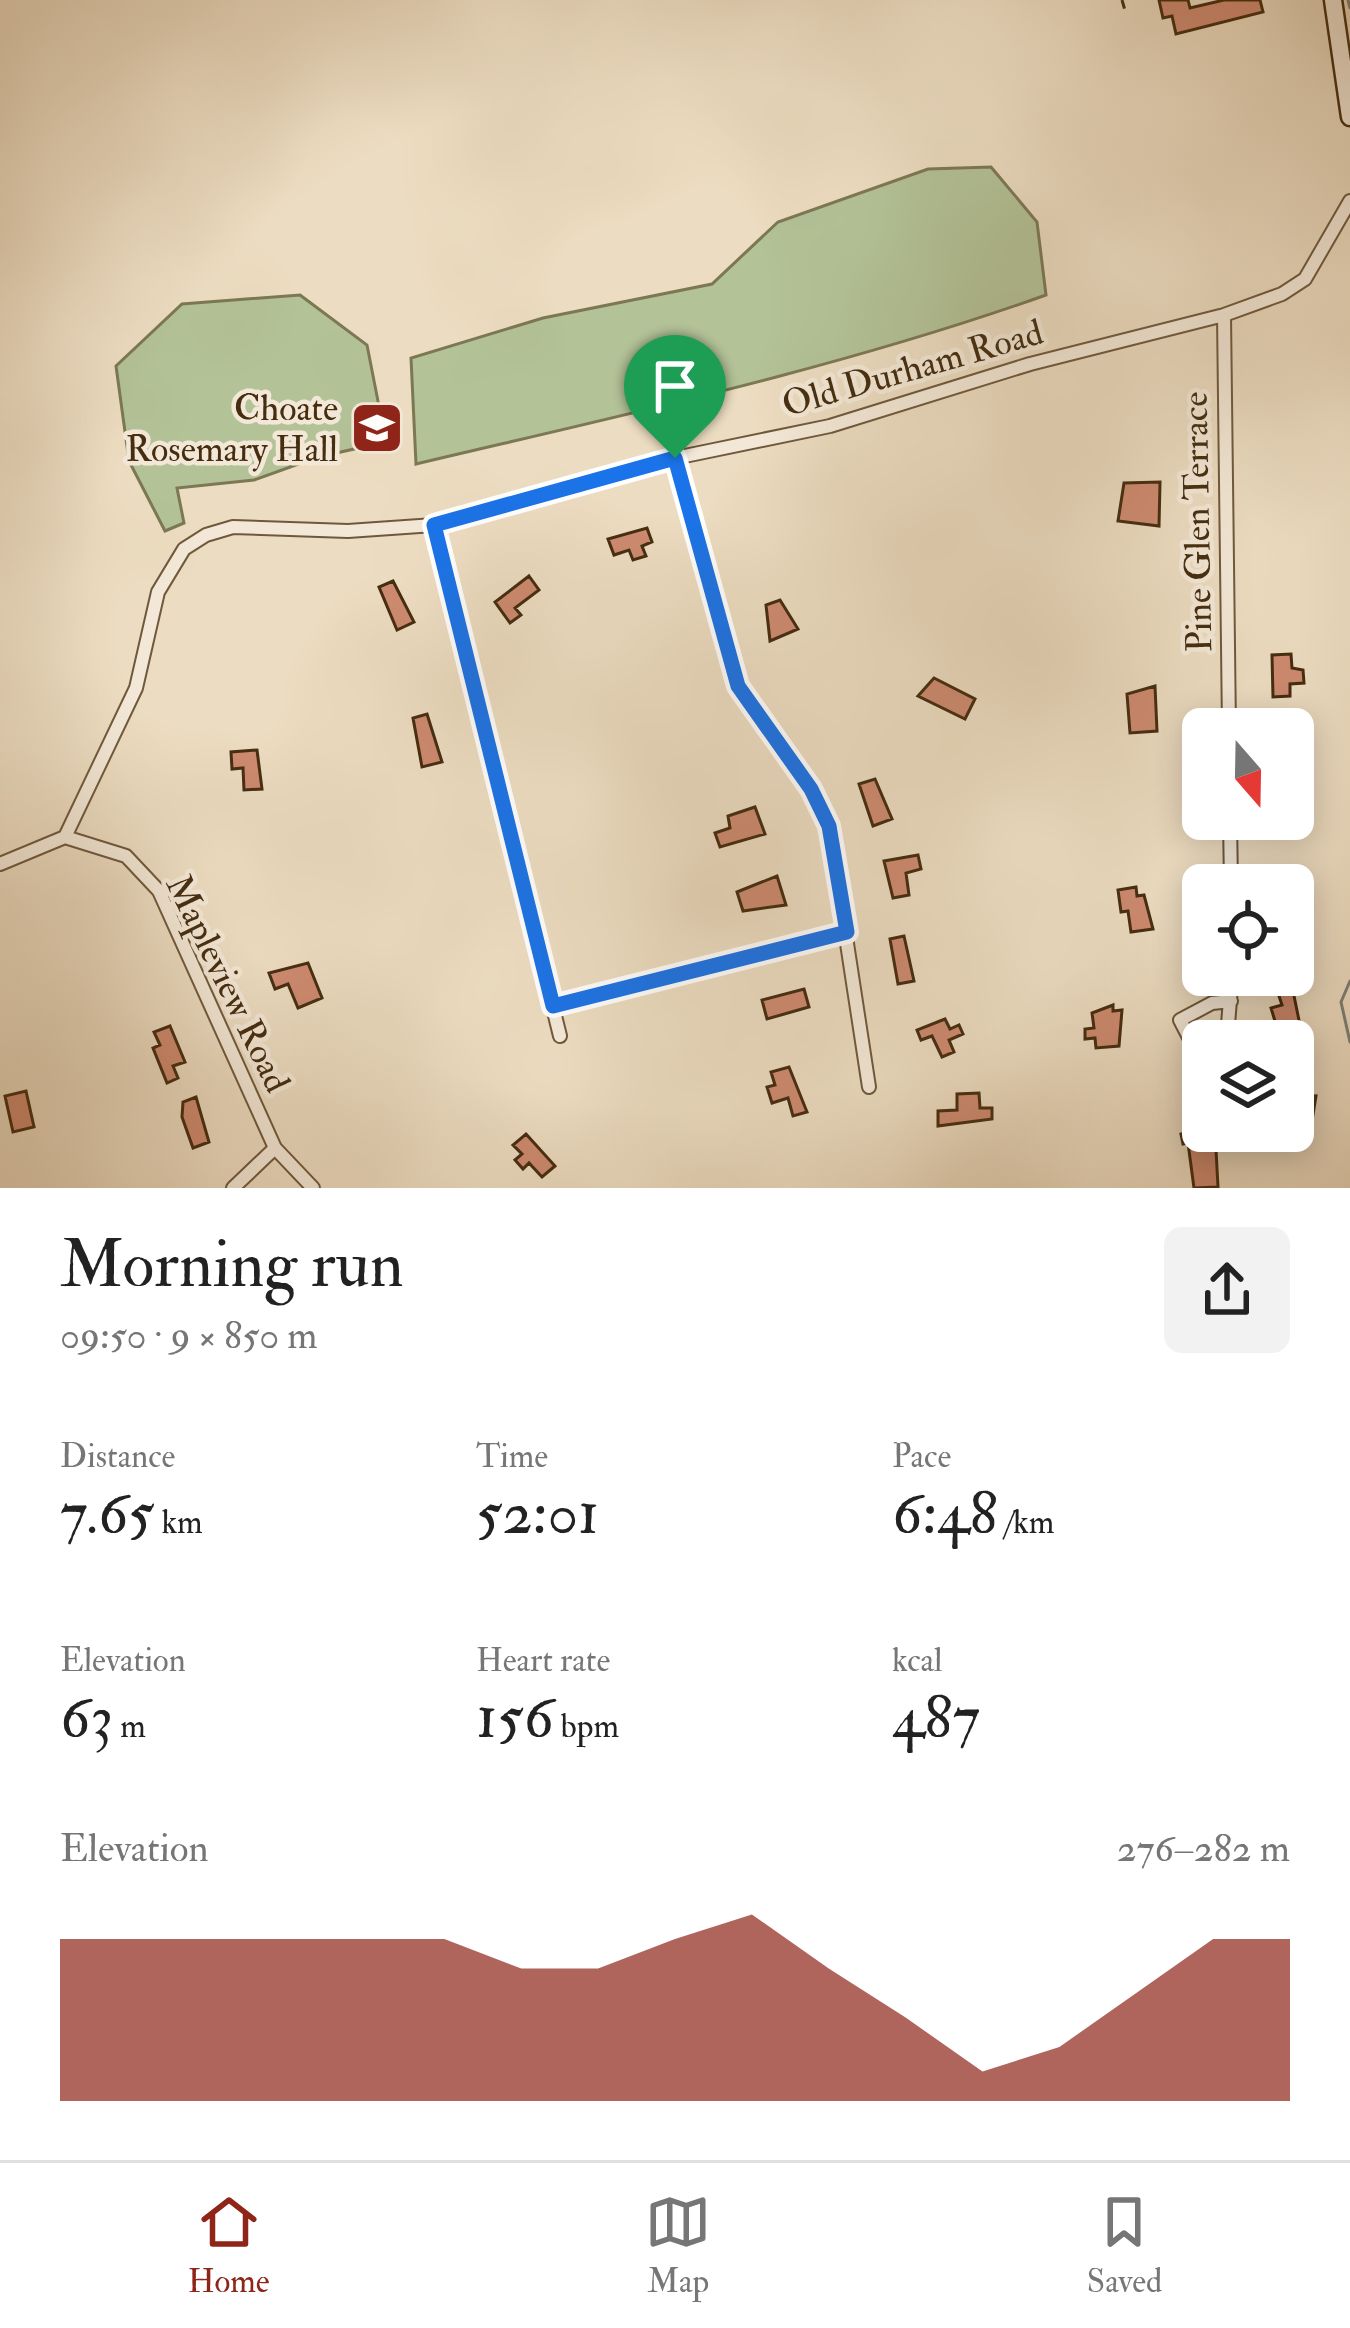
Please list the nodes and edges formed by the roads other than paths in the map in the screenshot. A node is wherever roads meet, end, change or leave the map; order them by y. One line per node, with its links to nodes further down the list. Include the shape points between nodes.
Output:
1 (1333, 0): 2 (main road)
2 (1344, 43): 3 (main road)
3 (1350, 117)
4 (1350, 201): 5 (street, Old Durham Road, via 1305,279)
5 (1224, 315): 6 (street, Old Durham Road, via 830,426); 8 (street, Pine Glen Terrace)
6 (675, 458): 7 (street, Old Durham Road); 11 (street, via 738,686 829,826)
7 (434, 525): 9 (street, Old Durham Road, via 233,526 184,549 158,592 136,688); 14 (street)
8 (1229, 708)
9 (64, 837): 10 (street); 19 (street, Mapleview Road, via 126,856 159,891)
10 (0, 864)
11 (847, 932): 14 (street); 18 (street)
12 (1231, 996): 13 (street)
13 (1231, 1001): 15 (street); 16 (street, via 1212,1003)
14 (553, 1006): 17 (street)
15 (1229, 1020)
16 (1182, 1024)
17 (560, 1036)
18 (869, 1087)
19 (275, 1148): 20 (street); 21 (street, Mapleview Road)
20 (233, 1188)
21 (313, 1188)

